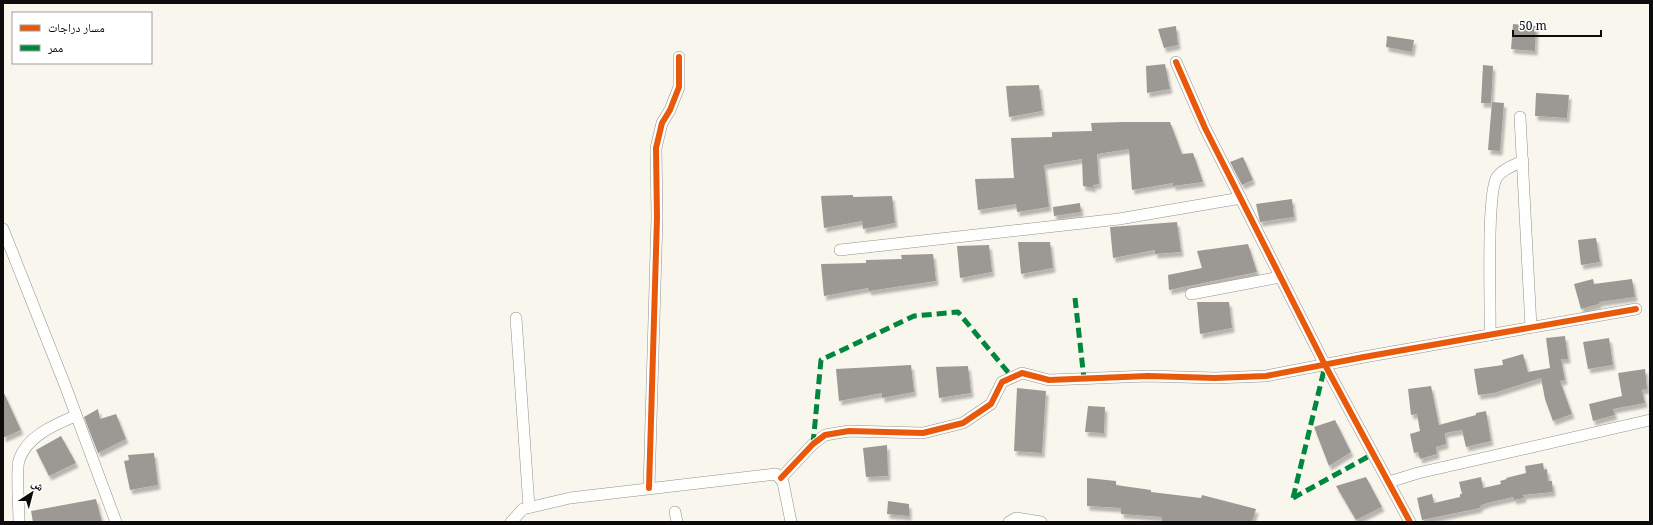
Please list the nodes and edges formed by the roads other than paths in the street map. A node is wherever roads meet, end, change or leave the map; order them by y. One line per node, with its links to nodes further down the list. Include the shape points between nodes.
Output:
1 (679, 57): 19 (street, via 679,87 662,123 656,148 657,218)
2 (1176, 62): 5 (street, via 1204,128)
3 (1520, 117): 4 (street)
4 (1523, 161): 12 (street); 13 (street, via 1504,170 1494,185)
5 (1241, 198): 7 (street, via 1119,219); 8 (street)
6 (3, 229): 15 (street)
7 (840, 250)
8 (1280, 276): 9 (street); 14 (street)
9 (1191, 294)
10 (1636, 309): 12 (street)
11 (516, 318): 20 (street)
12 (1531, 327): 13 (street)
13 (1490, 334): 14 (street)
14 (1325, 365): 17 (street, via 1266,376 1215,378 1148,376 1049,380 1022,373 1002,382 991,404 963,423 923,433 849,431 825,435); 18 (street)
15 (75, 416): 21 (street, via 48,428 35,439 19,461); 22 (street)
16 (1650, 420): 18 (street, via 1418,473)
17 (781, 478): 19 (street, via 776,474); 24 (street)
18 (1389, 482): 27 (street)
19 (649, 488): 20 (street, via 570,498)
20 (529, 507): 23 (street, via 523,509)
21 (19, 522)
22 (116, 522)
23 (511, 522)
24 (791, 522)
25 (1008, 522): 26 (street, via 1016,518)
26 (1042, 522)
27 (1410, 522)

